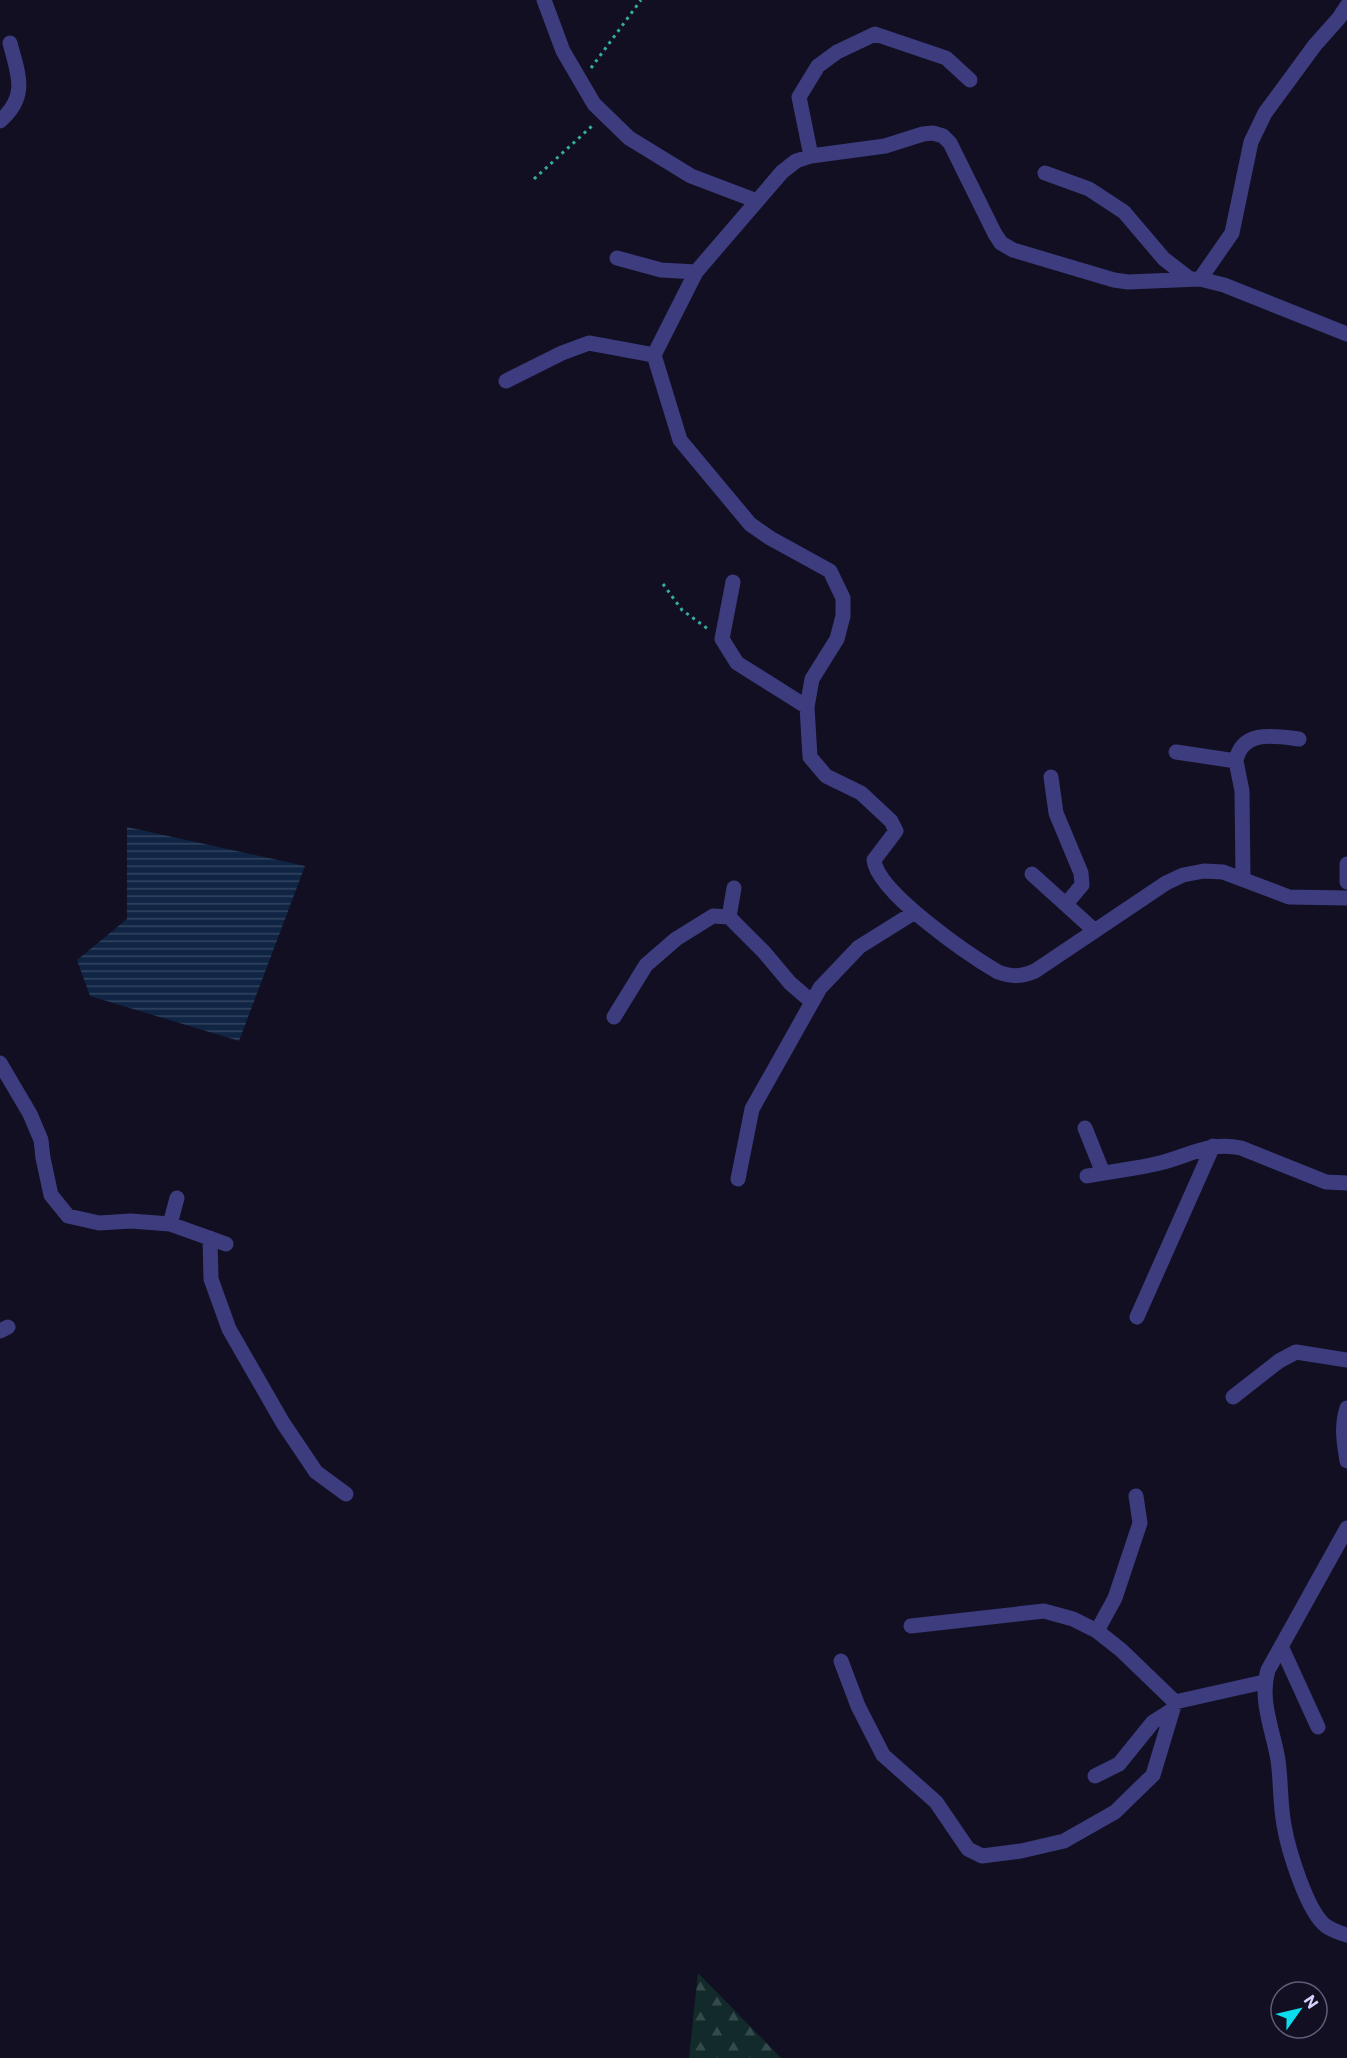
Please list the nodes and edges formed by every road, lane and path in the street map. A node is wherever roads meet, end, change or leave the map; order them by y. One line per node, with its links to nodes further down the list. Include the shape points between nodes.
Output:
1 (544, 0): 6 (street, via 563,51)
2 (641, 0): 6 (path)
3 (1347, 6): 15 (street, via 1265,113 1251,142 1232,233)
4 (10, 43): 8 (street, via 21,82 19,95)
5 (970, 80): 9 (street, via 946,58 875,34 837,51 818,66 799,97)
6 (581, 82): 7 (street)
7 (604, 114): 11 (path); 12 (street, via 629,138 691,176)
8 (0, 121)
9 (811, 156): 12 (street, via 782,172); 15 (street, via 885,146 923,134 943,136 995,234 1013,250 1114,280)
10 (1045, 173): 15 (street, via 1089,189 1124,212 1164,259)
11 (534, 179)
12 (757, 201): 14 (street)
13 (617, 258): 14 (street, via 661,270)
14 (696, 272): 17 (street)
15 (1195, 279): 16 (street, via 1224,285)
16 (1347, 334)
17 (654, 355): 18 (street, via 589,343); 22 (street, via 680,440 750,524 830,571 843,598 837,639 812,679)
18 (506, 381)
19 (733, 582): 21 (street)
20 (663, 584): 21 (path, via 682,610)
21 (722, 639): 22 (street, via 737,663)
22 (807, 707): 34 (street, via 810,758 826,776 861,793 891,821 896,831 874,860 875,868)
23 (1299, 739): 25 (street, via 1269,735 1249,740 1238,750)
24 (1176, 752): 25 (street)
25 (1236, 761): 29 (street, via 1242,791)
26 (1051, 777): 33 (street, via 1056,813 1081,873 1082,885)
27 (1347, 864): 30 (street)
28 (1032, 874): 33 (street)
29 (1243, 879): 32 (street, via 1289,897); 36 (street, via 1223,872 1184,875)
30 (1347, 882)
31 (734, 888): 35 (street)
32 (1347, 898)
33 (1066, 904): 36 (street)
34 (915, 912): 36 (street, via 985,964 1010,976 1035,971); 37 (street, via 859,947 820,988)
35 (729, 917): 37 (street); 38 (street, via 713,916 676,939 646,965)
36 (1095, 931)
37 (812, 1002): 44 (street, via 752,1108)
38 (614, 1017)
39 (0, 1063): 47 (street, via 41,1140 51,1195 69,1215 99,1223)
40 (1085, 1128): 42 (street)
41 (1213, 1146): 42 (street, via 1161,1163); 45 (street, via 1241,1148 1326,1182); 50 (street)
42 (1103, 1173): 43 (street)
43 (1087, 1176)
44 (738, 1179)
45 (1347, 1183)
46 (177, 1198): 47 (street)
47 (170, 1224): 48 (street)
48 (210, 1238): 49 (street); 55 (street, via 210,1279 229,1329 316,1472)
49 (226, 1244)
50 (1137, 1317)
51 (1347, 1360): 52 (street, via 1296,1352)
52 (1233, 1397)
53 (1347, 1408): 54 (street, via 1342,1435)
54 (1347, 1461)
55 (346, 1494)
56 (1136, 1496): 59 (street, via 1140,1523 1115,1598)
57 (1347, 1528): 60 (street)
58 (911, 1626): 59 (street, via 1044,1611)
59 (1097, 1631): 63 (street)
60 (1281, 1646): 62 (street); 64 (street)
61 (841, 1661): 63 (street, via 883,1755 936,1802 968,1848 982,1856 1064,1841 1115,1812 1153,1775)
62 (1264, 1682): 63 (street); 66 (street, via 1279,1765 1283,1824 1307,1900 1326,1926)
63 (1174, 1706): 65 (street, via 1153,1722 1119,1764)
64 (1318, 1727)
65 (1095, 1776)
66 (1347, 1935)

